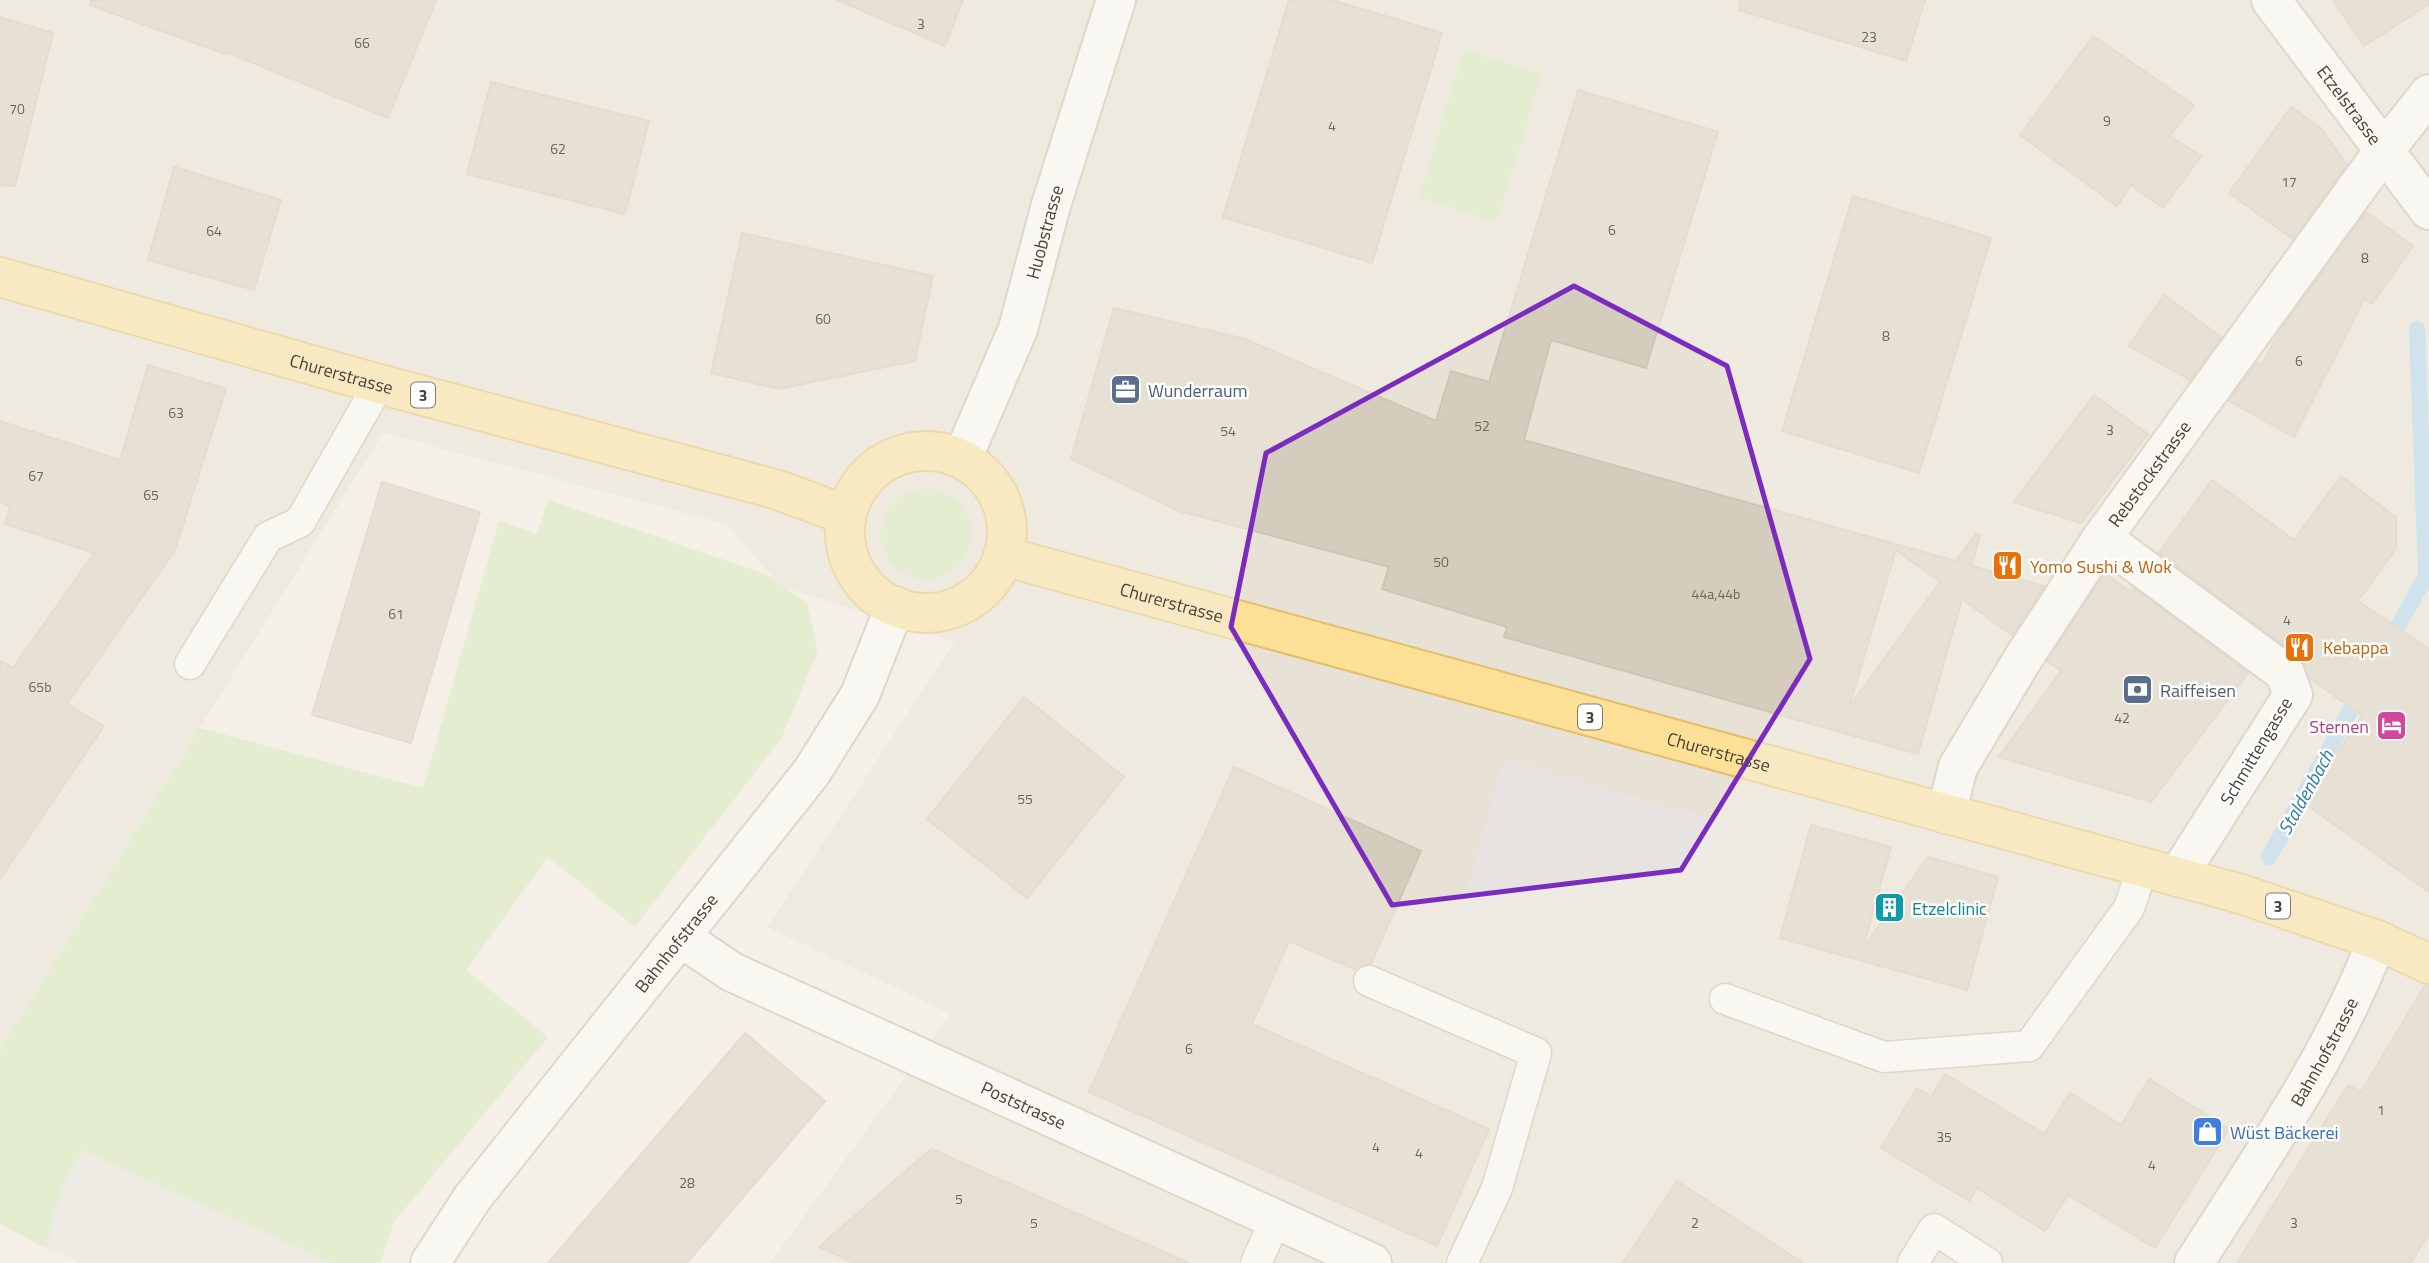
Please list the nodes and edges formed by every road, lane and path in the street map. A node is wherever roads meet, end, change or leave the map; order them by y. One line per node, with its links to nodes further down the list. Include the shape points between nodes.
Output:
1 (1116, 0): 8 (street, Huobstrasse, via 1051,205 1018,329)
2 (2271, 0): 4 (street, Etzelstrasse)
3 (2429, 94): 4 (street, Rebstockstrasse)
4 (2383, 152): 5 (street, Etzelstrasse); 10 (street, Rebstockstrasse)
5 (2429, 210)
6 (0, 277): 7 (main road, Churerstrasse / 3)
7 (379, 384): 9 (main road, Churerstrasse / 3, via 775,489); 13 (lane, via 300,522 268,537)
8 (962, 459): 9 (main road, via 926,451 890,458 862,481); 11 (main road, via 985,477 1000,500 1007,529)
9 (846, 515): 12 (main road, via 846,546 858,576 874,594)
10 (2102, 538): 14 (street, Rebstockstrasse, via 1958,766); 15 (street, Schmittengasse, via 2285,673 2293,695)
11 (1003, 556): 12 (main road, via 989,582 966,602 924,613); 14 (main road, Churerstrasse / 3)
12 (895, 606): 16 (street, Bahnhofstrasse, via 848,717 811,773)
13 (190, 663)
14 (1946, 814): 15 (main road, Churerstrasse / 3)
15 (2160, 872): 17 (main road, Churerstrasse / 3); 20 (lane, via 2029,1046 1884,1057)
16 (680, 937): 21 (street, Poststrasse, via 732,972); 22 (street, Bahnhofstrasse, via 473,1197)
17 (2377, 940): 18 (main road, Churerstrasse / 3); 28 (street, Bahnhofstrasse, via 2311,1078)
18 (2429, 964)
19 (1369, 981): 25 (lane, via 1536,1053 1497,1188)
20 (1725, 999)
21 (1276, 1219): 23 (lane); 24 (street, Poststrasse)
22 (430, 1263)
23 (1256, 1263)
24 (1372, 1263)
25 (1462, 1263)
26 (1913, 1263): 27 (lane, via 1934,1229)
27 (1987, 1263)
28 (2194, 1263)

